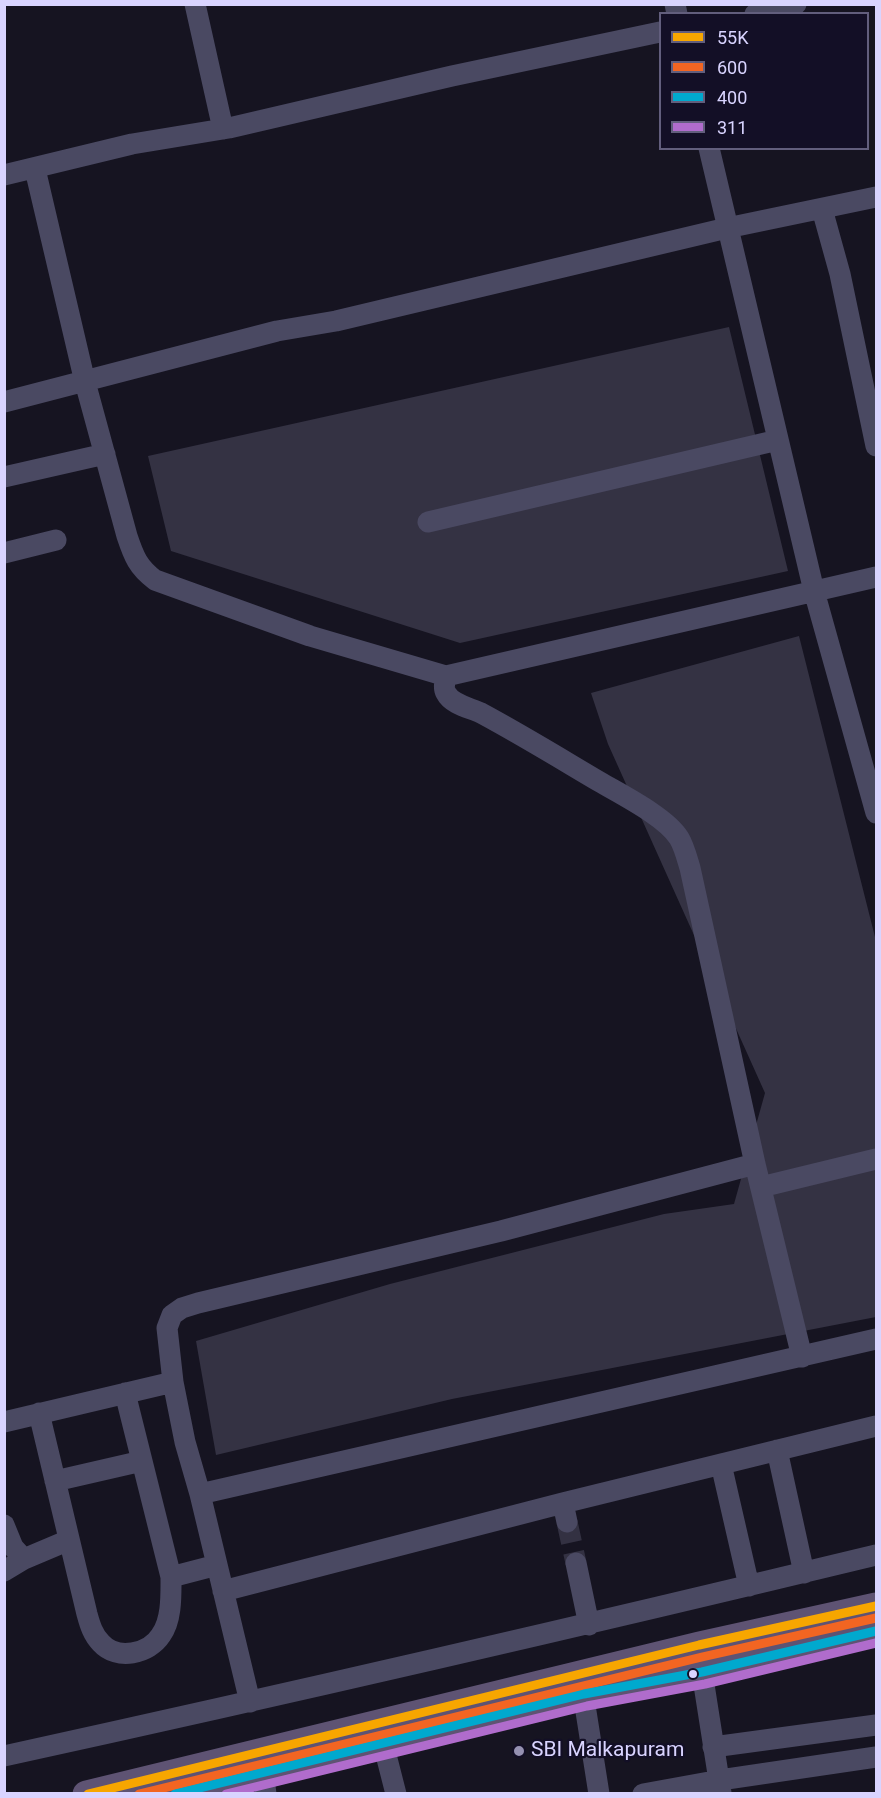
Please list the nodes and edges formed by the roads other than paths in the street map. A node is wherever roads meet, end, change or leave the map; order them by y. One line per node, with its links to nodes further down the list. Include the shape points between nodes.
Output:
1 (195, 4): 5 (street)
2 (796, 4): 3 (street)
3 (763, 12)
4 (659, 32): 5 (street)
5 (223, 129): 7 (street, via 132,144)
6 (709, 150): 11 (street)
7 (35, 169): 8 (street); 12 (street)
8 (4, 175)
9 (876, 197): 10 (street)
10 (822, 209): 11 (street); 15 (street, via 840,274)
11 (727, 228): 12 (street, via 277,332); 14 (street)
12 (85, 382): 13 (street); 16 (street)
13 (4, 402)
14 (778, 440): 18 (street); 22 (street)
15 (876, 446)
16 (105, 454): 17 (street); 23 (street, via 135,559 155,580 310,636)
17 (4, 477)
18 (428, 522)
19 (56, 540): 20 (street)
20 (4, 553)
21 (876, 577): 22 (street)
22 (814, 591): 23 (street); 24 (street)
23 (446, 676): 26 (street, via 445,692 452,700 480,712 638,804 678,837 690,868)
24 (876, 813)
25 (876, 1159): 27 (street)
26 (755, 1164): 27 (street); 30 (street, via 501,1232 182,1308 172,1315 167,1328)
27 (761, 1187): 29 (street)
28 (876, 1339): 29 (street)
29 (802, 1357): 39 (street)
30 (173, 1382): 31 (street); 39 (street)
31 (125, 1393): 32 (street); 36 (street)
32 (39, 1413): 33 (street); 38 (street)
33 (4, 1422)
34 (876, 1426): 35 (street)
35 (777, 1450): 37 (street); 47 (street)
36 (142, 1461): 38 (street); 48 (street)
37 (722, 1464): 49 (street); 50 (street, via 565,1512)
38 (55, 1481): 41 (street)
39 (200, 1494): 45 (street)
40 (4, 1525): 43 (street, via 13,1547)
41 (69, 1540): 43 (street); 48 (street, via 93,1634 102,1645 116,1652 140,1651 162,1635 172,1602)
42 (876, 1555): 47 (street)
43 (24, 1559): 46 (street)
44 (576, 1563): 52 (street)
45 (217, 1565): 48 (street); 50 (street)
46 (4, 1571)
47 (804, 1572): 49 (street)
48 (171, 1577)
49 (749, 1586): 52 (street)
50 (223, 1591): 56 (street)
51 (876, 1606): 55 (main road, via 699,1645)
52 (589, 1624): 56 (street)
53 (876, 1631): 54 (main road)
54 (702, 1672): 55 (main road); 59 (street)
55 (582, 1684): 58 (main road); 64 (main road); 67 (street)
56 (250, 1702): 60 (street)
57 (876, 1725): 59 (street)
58 (383, 1743): 62 (main road); 66 (street)
59 (713, 1747): 63 (street)
60 (4, 1756)
61 (876, 1757): 63 (street)
62 (264, 1783): 65 (main road)
63 (720, 1787): 68 (street)
64 (86, 1794)
65 (173, 1794)
66 (396, 1794)
67 (598, 1794)
68 (643, 1794)

